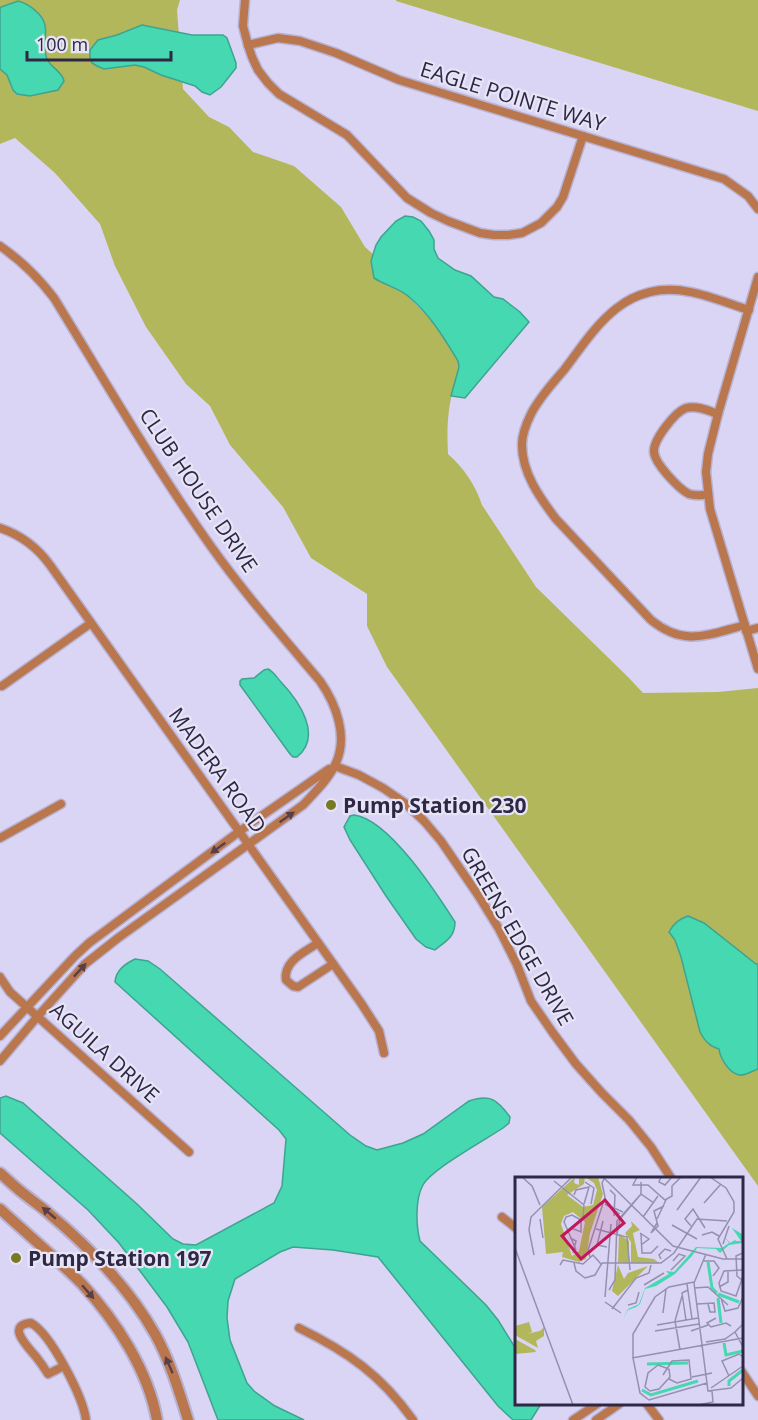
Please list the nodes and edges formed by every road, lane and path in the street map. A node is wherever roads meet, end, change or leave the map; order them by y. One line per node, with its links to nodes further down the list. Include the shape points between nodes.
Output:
1 (245, 0): 2 (street, via 243,26)
2 (248, 45): 3 (street, EAGLE POINTE WAY, via 278,38 300,41 399,80); 3 (street, via 258,70 279,94 347,135 406,198 480,233 522,233 550,216 563,197)
3 (583, 136): 4 (street, EAGLE POINTE WAY, via 724,179 748,196)
4 (758, 209)
5 (0, 246): 16 (street, CLUB HOUSE DRIVE, via 38,277 54,298 198,528 329,694 339,726)
6 (758, 277): 7 (street)
7 (749, 310): 8 (street); 12 (street, via 674,290 653,291 630,299 608,315 538,403 526,424 522,446 527,474 556,519 658,626 694,637)
8 (718, 414): 9 (street, via 707,463); 9 (street, via 686,408 675,416 654,446 658,465 686,492)
9 (708, 495): 12 (street)
10 (0, 528): 11 (street, MADERA ROAD, via 25,539 43,554)
11 (91, 623): 15 (street); 18 (street, MADERA ROAD)
12 (745, 628): 13 (street); 14 (street)
13 (758, 628)
14 (758, 669)
15 (2, 686)
16 (335, 766): 18 (street); 20 (street, CLUB HOUSE DRIVE, one-way to 16, via 303,805); 31 (street, GREENS EDGE DRIVE, via 367,779 405,803 441,841 494,921 531,1001 553,1034 629,1120)
17 (60, 804): 19 (street)
18 (240, 831): 20 (street, MADERA ROAD); 24 (street, one-way to 24, via 89,943)
19 (0, 838)
20 (249, 843): 21 (street, MADERA ROAD); 25 (street, CLUB HOUSE DRIVE, one-way to 20, via 85,964)
21 (318, 943): 22 (street, MADERA ROAD); 22 (street, via 293,960 287,967 286,980 298,987)
22 (333, 964): 27 (street, MADERA ROAD, via 377,1027)
23 (0, 977): 24 (street, AGUILA DRIVE)
24 (27, 1006): 25 (street, AGUILA DRIVE); 26 (street)
25 (38, 1016): 28 (street, CLUB HOUSE DRIVE); 29 (street, AGUILA DRIVE)
26 (0, 1036)
27 (384, 1053)
28 (0, 1061)
29 (189, 1152)
30 (0, 1173): 44 (street, one-way to 30, via 155,1335 117,1280 45,1209)
31 (670, 1177)
32 (0, 1209): 43 (street, one-way to 43, via 94,1298 139,1367)
33 (502, 1217): 34 (street)
34 (515, 1227)
35 (299, 1328): 45 (street, via 360,1364 389,1388)
36 (64, 1366): 36 (street, via 34,1324 28,1322 20,1329 21,1340 48,1374); 42 (street, via 79,1394)
37 (743, 1375): 38 (street)
38 (758, 1396)
39 (596, 1405): 46 (street)
40 (618, 1405): 47 (street)
41 (648, 1405): 48 (street)
42 (86, 1420)
43 (157, 1420)
44 (188, 1420)
45 (413, 1420)
46 (573, 1420)
47 (596, 1420)
48 (659, 1420)

